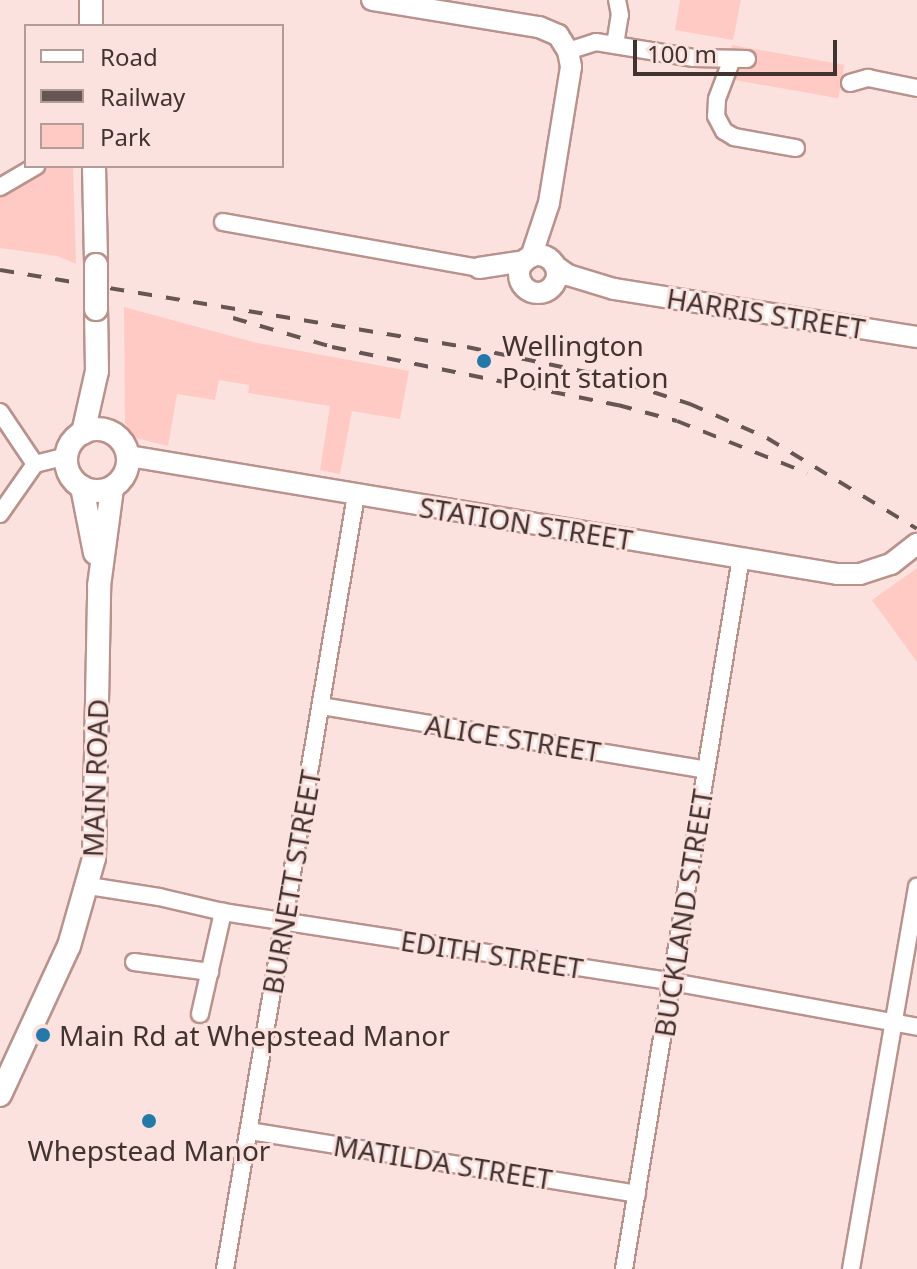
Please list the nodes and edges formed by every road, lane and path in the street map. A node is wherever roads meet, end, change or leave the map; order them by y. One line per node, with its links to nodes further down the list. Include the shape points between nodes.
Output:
1 (91, 0): 5 (main road)
2 (372, 0): 4 (street)
3 (617, 0): 6 (street)
4 (457, 7): 7 (street, via 539,27 558,35)
5 (91, 24)
6 (615, 45): 7 (street, via 596,42); 10 (street, via 694,58 739,59 717,99 716,116 724,131)
7 (568, 51): 14 (street, via 571,67)
8 (850, 83): 9 (street, via 868,78)
9 (917, 88)
10 (796, 148)
11 (33, 168): 13 (street)
12 (94, 168): 23 (main road, bridge)
13 (0, 187)
14 (549, 203): 16 (street); 17 (street)
15 (223, 222): 18 (street)
16 (528, 259): 17 (street, via 542,255); 18 (street); 19 (street, via 519,272)
17 (554, 264): 20 (street, HARRIS STREET, via 568,275); 21 (street, via 557,279)
18 (479, 268): 19 (street)
19 (521, 283): 21 (street, via 533,292)
20 (614, 289): 21 (street, HARRIS STREET); 22 (street, HARRIS STREET)
21 (548, 291)
22 (917, 337)
23 (97, 371): 25 (main road); 26 (main road)
24 (0, 412): 29 (street)
25 (83, 433): 26 (main road); 27 (main road)
26 (114, 433): 28 (main road)
27 (66, 456): 29 (street); 30 (main road, MAIN ROAD, via 69,474)
28 (129, 456): 31 (main road, MAIN ROAD, via 125,475); 32 (street, STATION STREET)
29 (35, 464): 33 (street)
30 (82, 487): 31 (main road); 36 (main road, MAIN ROAD)
31 (112, 488): 36 (main road, MAIN ROAD)
32 (356, 495): 35 (street, STATION STREET); 37 (street, BURNETT STREET)
33 (0, 514)
34 (914, 547): 35 (street, STATION STREET, via 891,564 860,574)
35 (741, 558): 38 (street, BUCKLAND STREET)
36 (99, 586): 39 (main road, MAIN ROAD, via 97,831)
37 (321, 706): 38 (street, ALICE STREET); 42 (street, BURNETT STREET)
38 (706, 770): 45 (street, BUCKLAND STREET)
39 (89, 886): 41 (street, EDITH STREET); 49 (main road, MAIN ROAD, via 69,946)
40 (917, 887): 47 (street)
41 (223, 912): 42 (street, EDITH STREET); 44 (street)
42 (284, 922): 45 (street, EDITH STREET); 50 (street, BURNETT STREET)
43 (134, 962): 44 (street)
44 (210, 972): 46 (street)
45 (673, 982): 47 (street, EDITH STREET); 51 (street, BUCKLAND STREET)
46 (200, 1014)
47 (896, 1024): 48 (street, EDITH STREET); 54 (street)
48 (917, 1027)
49 (0, 1095)
50 (249, 1131): 51 (street, MATILDA STREET); 52 (street, BURNETT STREET)
51 (637, 1194): 53 (street, BUCKLAND STREET)
52 (225, 1269)
53 (624, 1269)
54 (851, 1269)

